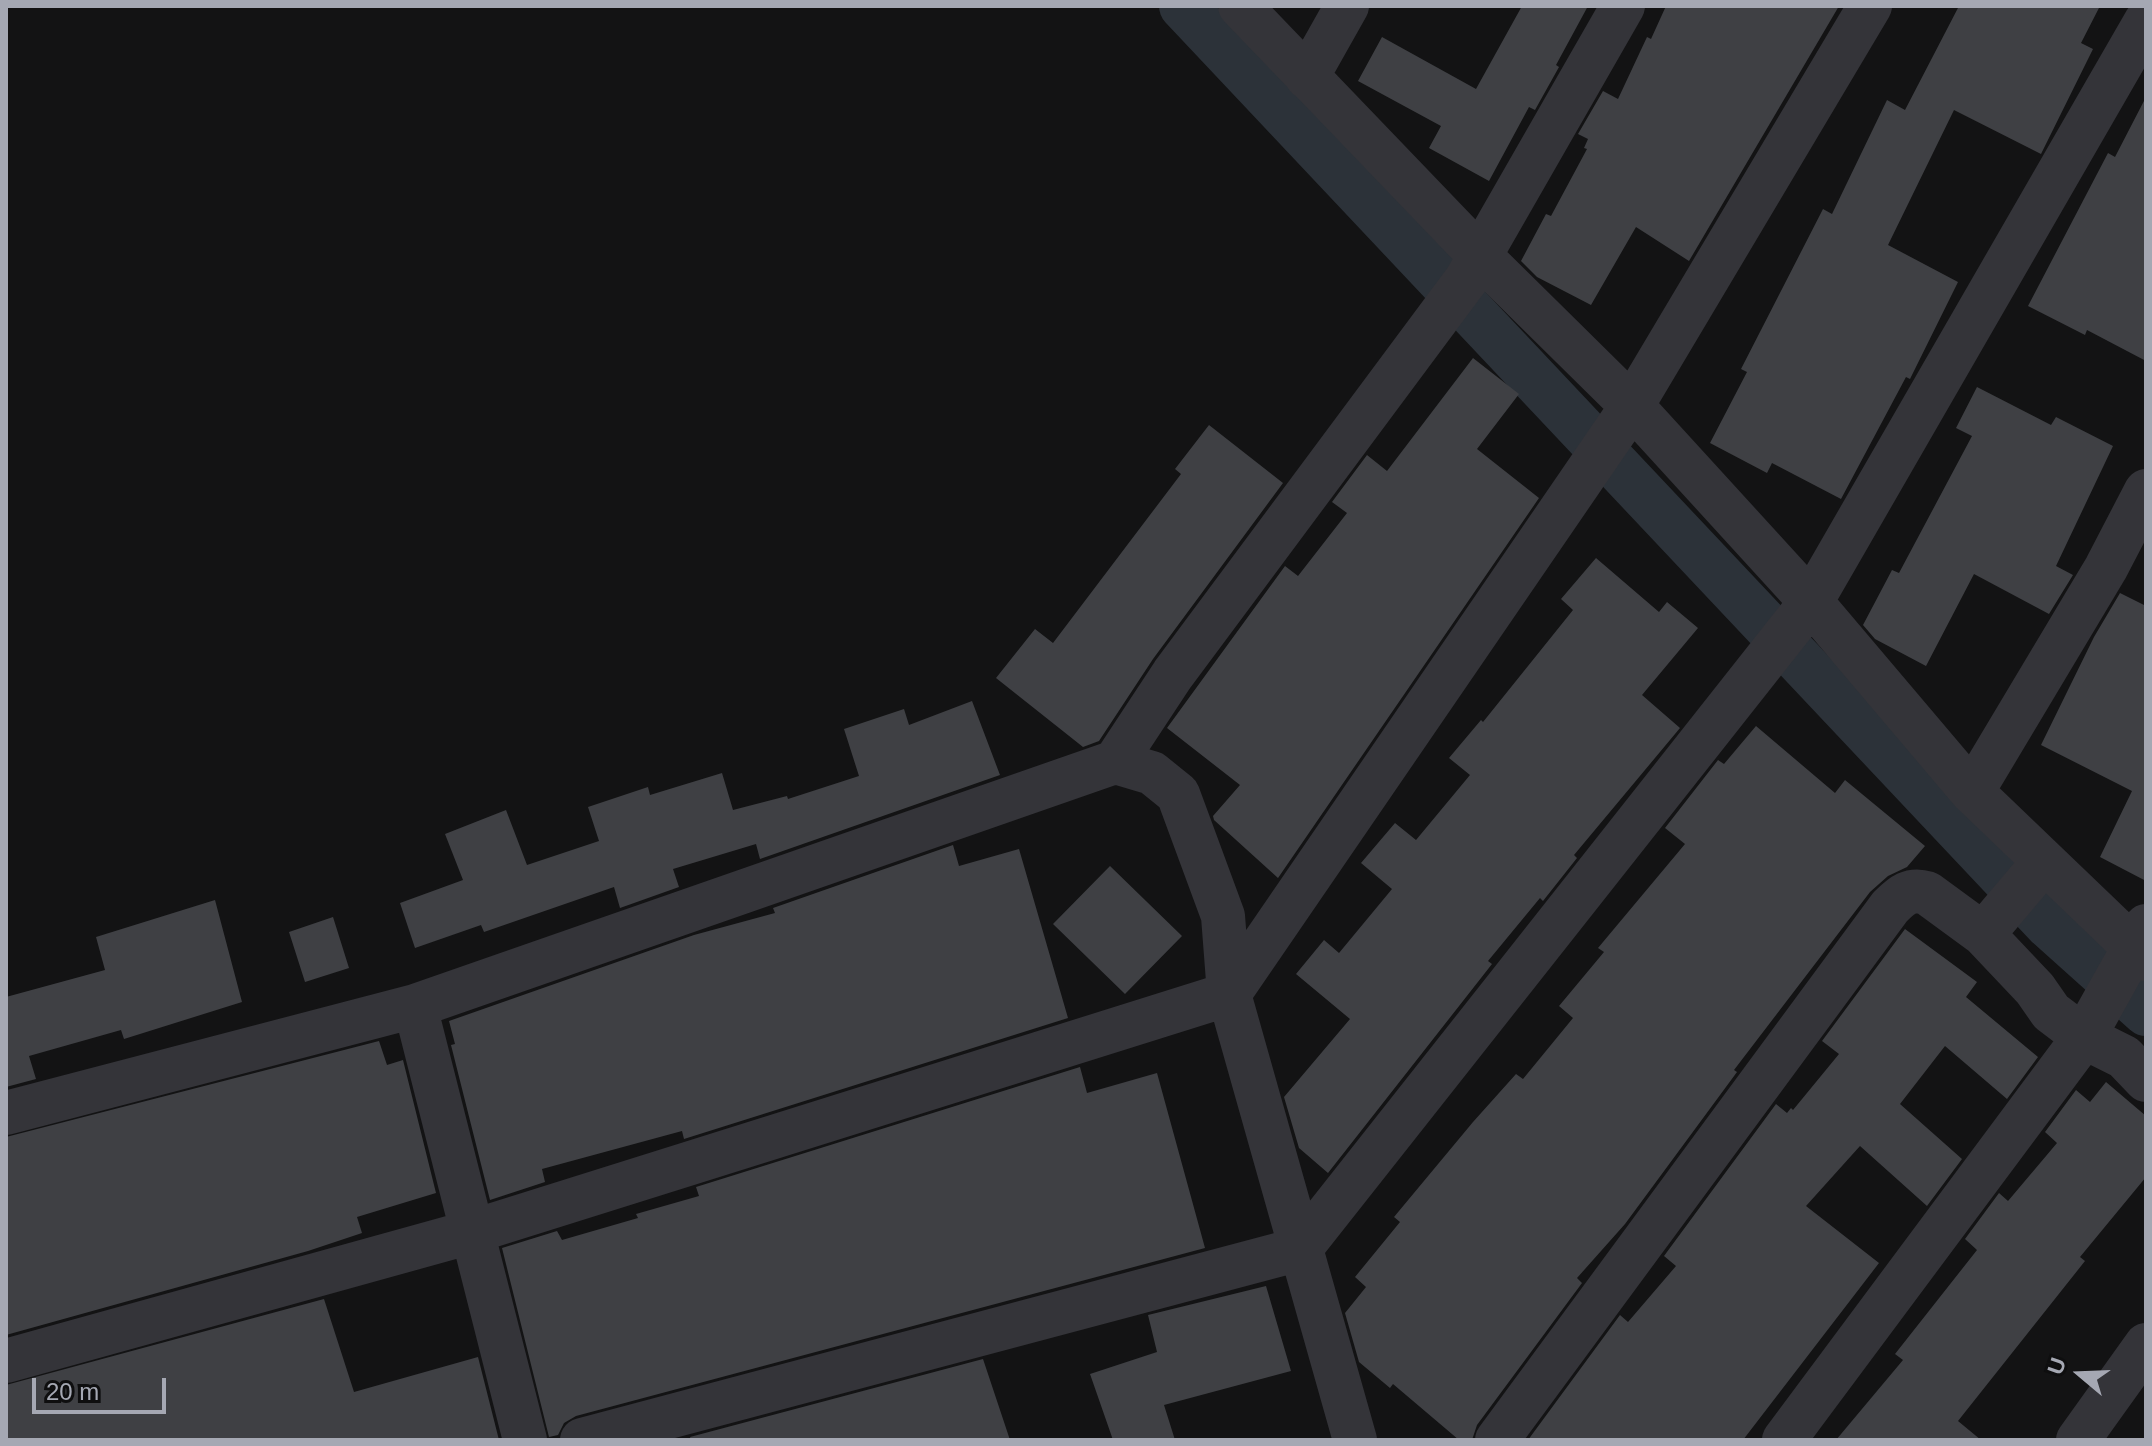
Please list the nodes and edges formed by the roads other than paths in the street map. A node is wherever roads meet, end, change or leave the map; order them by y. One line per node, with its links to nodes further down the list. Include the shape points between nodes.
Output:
1 (1240, 6): 6 (street)
2 (1347, 6): 6 (street)
3 (1623, 6): 7 (street)
4 (1870, 6): 8 (street)
5 (2146, 21): 10 (street)
6 (1307, 77): 7 (street)
7 (1474, 268): 8 (street); 11 (street, via 1173,674)
8 (1631, 407): 10 (street); 16 (street)
9 (2146, 491): 12 (street)
10 (1810, 604): 12 (street); 22 (street)
11 (1115, 762): 16 (street, via 1152,773 1178,794 1223,916); 17 (street)
12 (1972, 792): 13 (street)
13 (2040, 866): 14 (street); 15 (street)
14 (1992, 923): 18 (street, via 2051,1012); 28 (street, via 1916,890 1904,893 1890,907)
15 (2138, 950): 18 (street)
16 (1229, 994): 21 (street); 22 (street)
17 (415, 1006): 20 (street); 21 (street)
18 (2088, 1031): 19 (street); 29 (street)
19 (2146, 1080)
20 (6, 1113)
21 (471, 1232): 24 (street); 25 (street)
22 (1300, 1249): 26 (street); 27 (street)
23 (2146, 1345): 30 (street)
24 (6, 1361)
25 (525, 1440)
26 (582, 1440)
27 (1355, 1440)
28 (1497, 1440)
29 (1784, 1440)
30 (2078, 1440)

